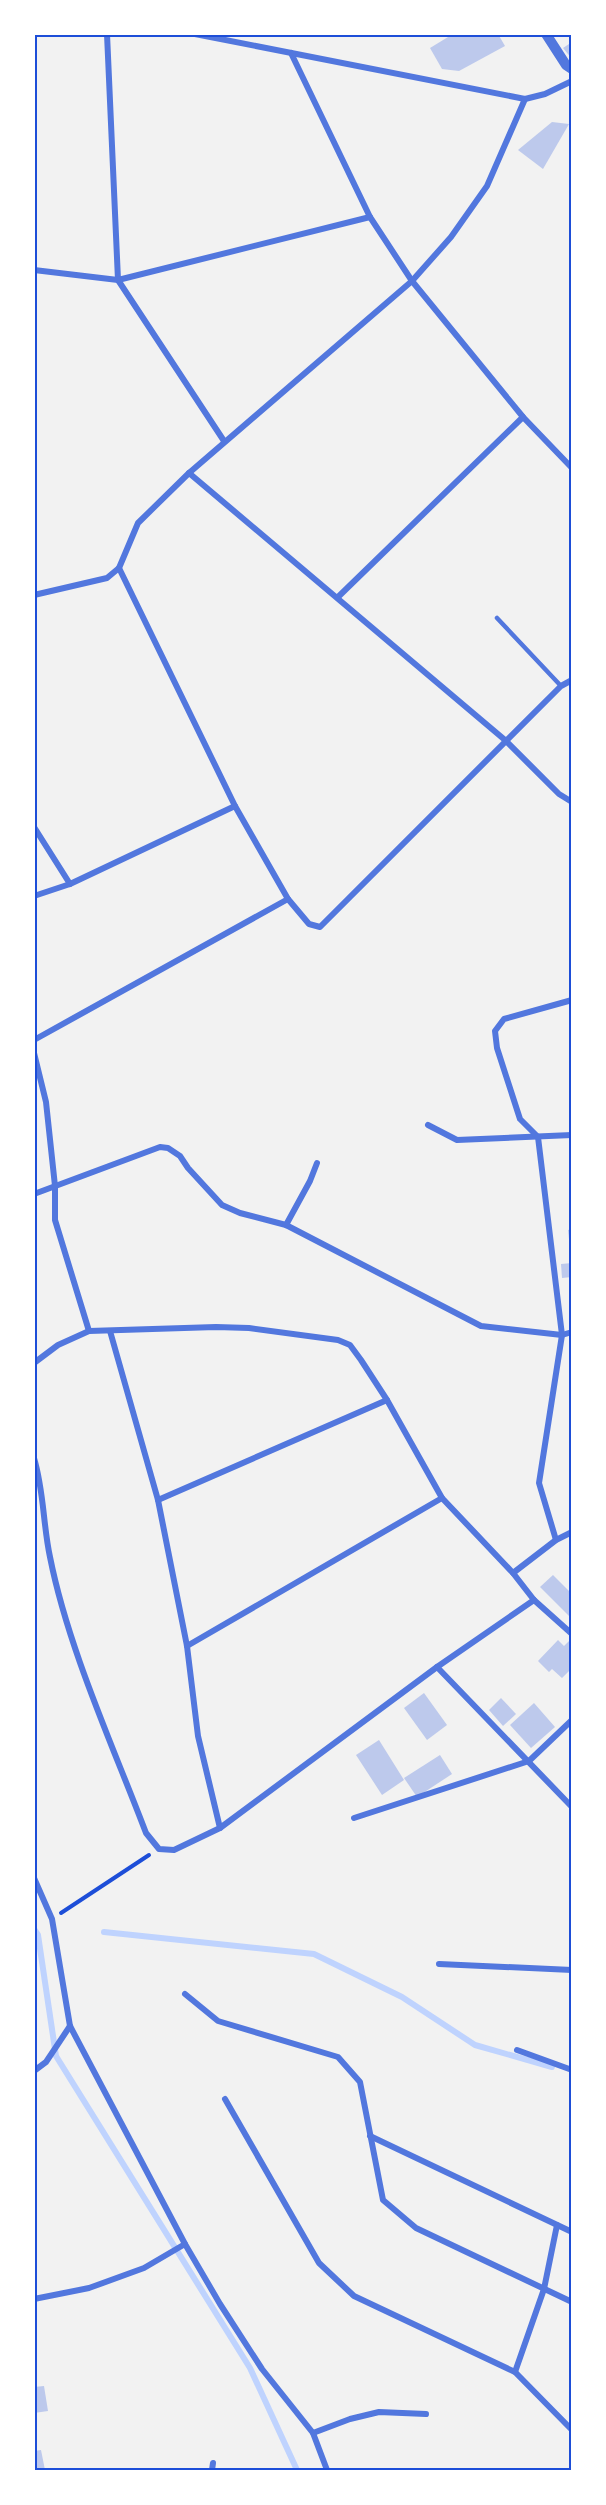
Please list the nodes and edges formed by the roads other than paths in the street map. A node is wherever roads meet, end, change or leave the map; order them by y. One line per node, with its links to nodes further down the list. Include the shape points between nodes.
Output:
1 (107, 34): 10 (street)
2 (195, 34): 4 (street)
3 (546, 34): 5 (street)
4 (291, 53): 7 (street); 8 (street)
5 (572, 69)
6 (572, 81): 7 (street)
7 (525, 99): 11 (street, via 487,186 451,237)
8 (370, 218): 10 (street); 11 (street)
9 (34, 270): 10 (street)
10 (118, 280): 13 (street)
11 (412, 280): 12 (street); 13 (street)
12 (523, 417): 14 (street); 18 (street)
13 (224, 441): 15 (street)
14 (572, 468)
15 (189, 473): 16 (street, via 138,523); 18 (street)
16 (119, 568): 17 (street, via 107,578); 24 (street)
17 (34, 596)
18 (338, 597): 22 (street)
19 (496, 618): 21 (lane)
20 (572, 680): 21 (street)
21 (561, 686): 22 (street)
22 (505, 740): 23 (street); 28 (street, via 320,927 309,924)
23 (572, 802)
24 (235, 806): 26 (street); 28 (street)
25 (34, 827): 26 (street)
26 (70, 884): 27 (street)
27 (34, 896)
28 (288, 899): 30 (street)
29 (572, 1000): 34 (street, via 504,1019 495,1031 520,1119)
30 (34, 1040)
31 (34, 1053): 36 (street, via 46,1102)
32 (428, 1125): 34 (street, via 457,1140)
33 (572, 1135): 34 (street)
34 (538, 1137): 42 (street)
35 (317, 1163): 38 (street)
36 (55, 1186): 37 (street); 38 (street, via 160,1147 168,1148 180,1156 222,1205); 39 (street, via 56,1220)
37 (34, 1194)
38 (286, 1224): 42 (street, via 481,1326)
39 (89, 1331): 40 (street); 43 (street, via 58,1345)
40 (110, 1331): 44 (street, via 249,1328 338,1340 350,1345); 47 (street)
41 (572, 1332): 42 (street)
42 (562, 1335): 49 (street, via 539,1483)
43 (34, 1363)
44 (387, 1400): 46 (street); 47 (street)
45 (34, 1458): 59 (street, via 50,1557 74,1642 146,1833 159,1849 174,1850)
46 (442, 1498): 50 (street); 53 (street)
47 (158, 1500): 53 (street)
48 (572, 1532): 49 (street)
49 (556, 1540): 50 (street)
50 (513, 1573): 51 (street)
51 (534, 1600): 52 (street); 54 (street)
52 (572, 1634)
53 (187, 1646): 59 (street, via 198,1736)
54 (437, 1667): 56 (street); 59 (street)
55 (572, 1720): 56 (street)
56 (529, 1761): 57 (street); 58 (street)
57 (572, 1807)
58 (354, 1818)
59 (220, 1828)
60 (34, 1878): 64 (street, via 52,1919)
61 (439, 1964): 62 (street)
62 (572, 1970)
63 (185, 1994): 69 (street, via 218,2020 338,2057 360,2082)
64 (70, 2026): 67 (street, via 46,2062); 72 (street)
65 (517, 2050): 66 (street)
66 (572, 2070)
67 (34, 2071)
68 (225, 2099): 76 (street, via 319,2264 354,2296)
69 (370, 2136): 70 (street); 73 (street, via 383,2200 416,2228)
70 (556, 2225): 71 (street); 73 (street)
71 (572, 2232)
72 (185, 2244): 74 (street, via 133,2272 89,2288); 79 (street, via 262,2369)
73 (544, 2289): 75 (street); 76 (street)
74 (34, 2299)
75 (572, 2302)
76 (515, 2372): 78 (street)
77 (426, 2414): 79 (street, via 379,2412)
78 (572, 2430)
79 (313, 2433): 82 (street)
80 (213, 2463): 81 (street)
81 (212, 2470)
82 (327, 2470)

